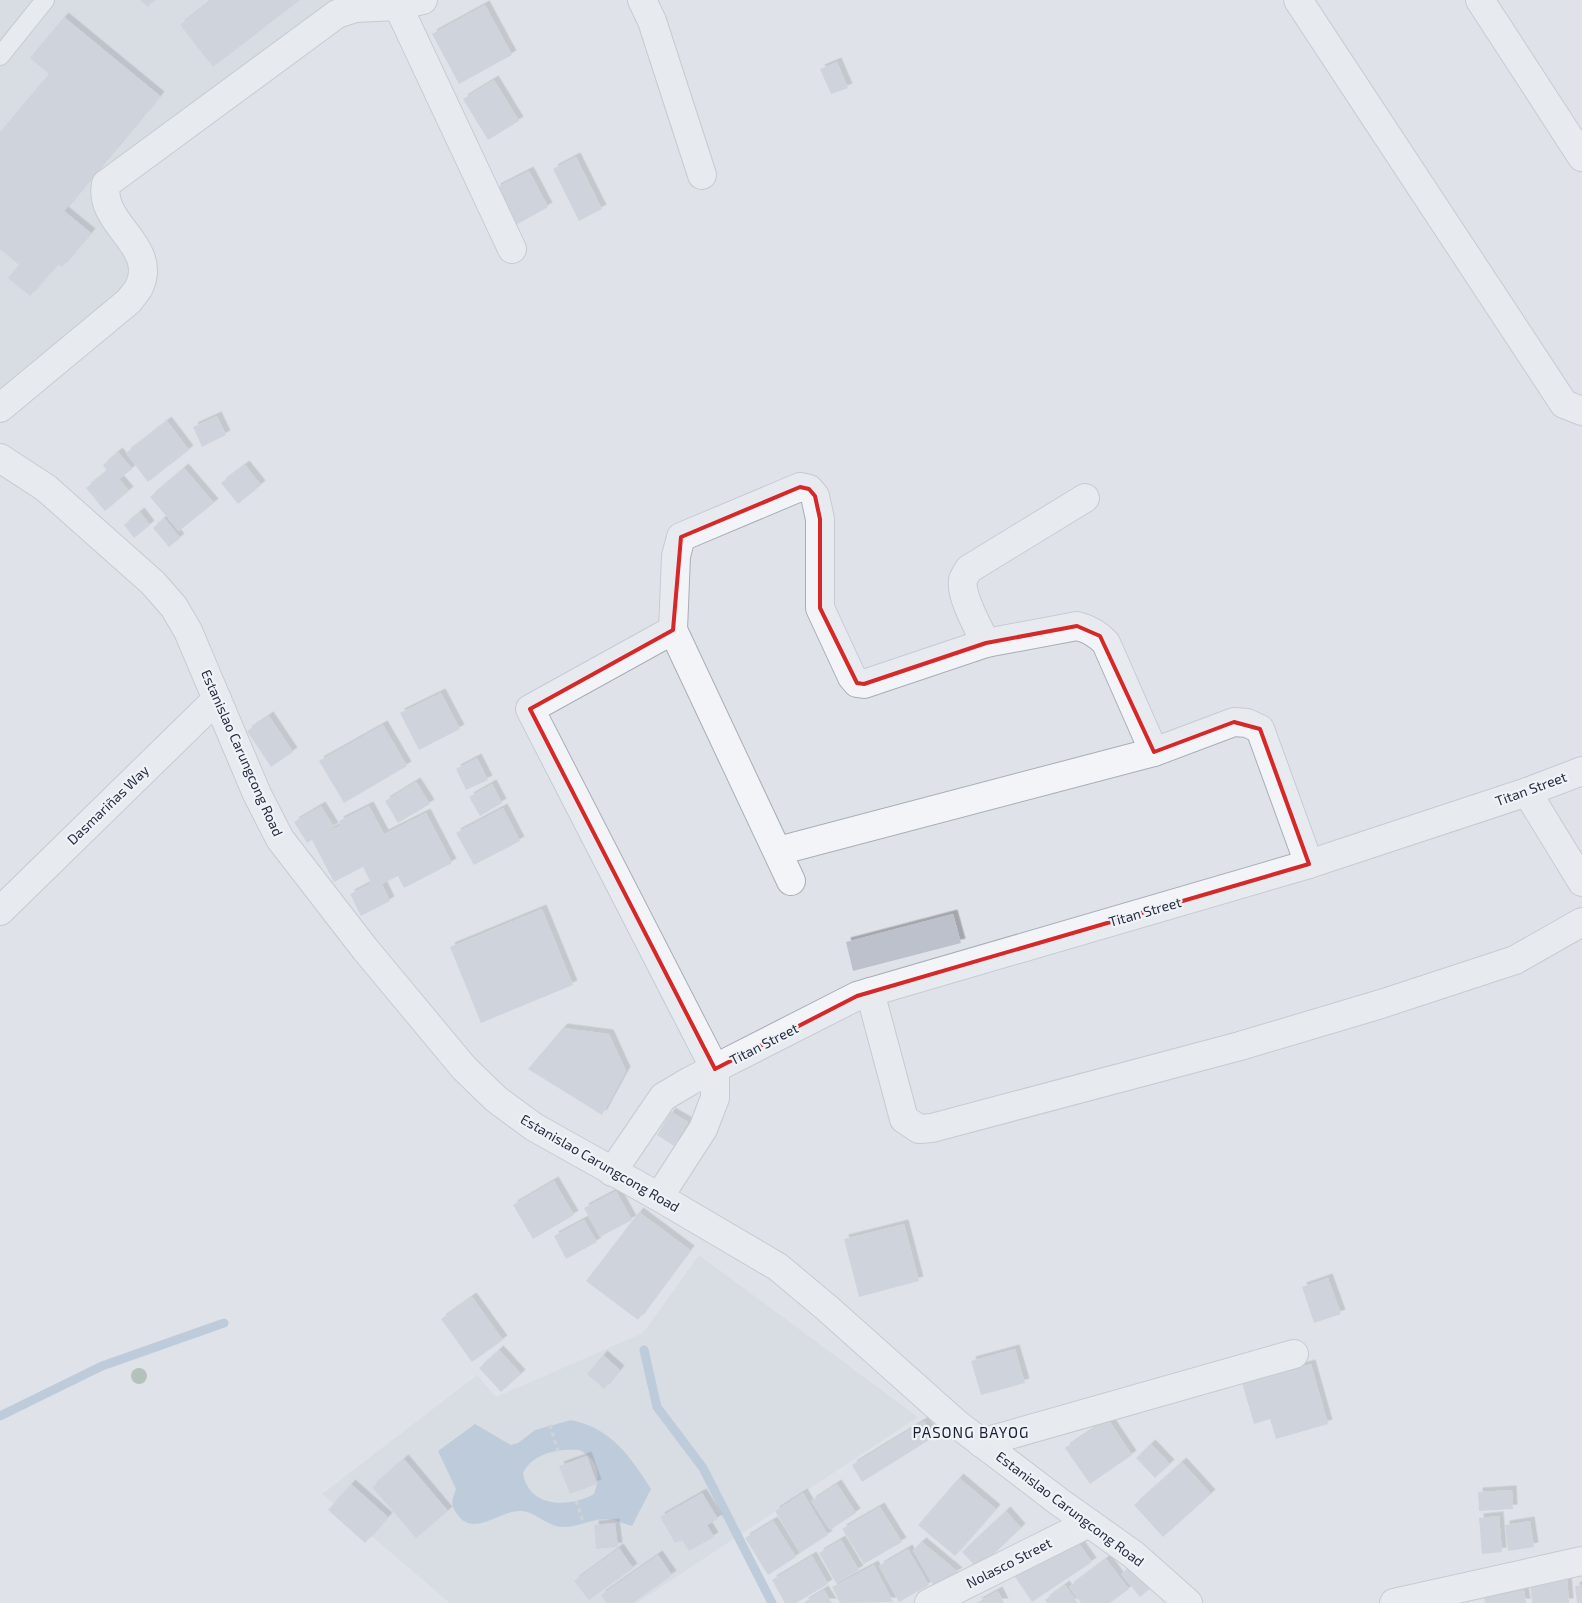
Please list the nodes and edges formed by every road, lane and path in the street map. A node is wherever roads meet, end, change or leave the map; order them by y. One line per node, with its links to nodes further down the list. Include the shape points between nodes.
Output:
1 (45, 0): 6 (lane)
2 (642, 0): 8 (street, via 652,21)
3 (1298, 0): 11 (street, via 1564,404)
4 (1480, 0): 7 (street)
5 (411, 3): 9 (street); 10 (street, via 355,8 338,14 106,184 107,208 141,256 143,271 140,285 129,302)
6 (0, 56)
7 (1582, 158)
8 (702, 175)
9 (512, 249)
10 (0, 408)
11 (1580, 414)
12 (0, 458): 16 (street, Estanislao Carungcong Road, via 46,488 153,584 174,607 188,631)
13 (1085, 498): 15 (street, via 969,569 963,580 964,591)
14 (673, 630): 15 (street, via 676,556 681,537 800,487 810,489 815,496 820,519 820,608 857,683 864,684); 20 (street); 27 (street, via 530,709)
15 (986, 643): 17 (street, via 1077,626 1100,636 1120,671)
16 (217, 699): 24 (street, Dasmariñas Way); 28 (street, Estanislao Carungcong Road, via 257,794 280,839 365,949 464,1068 496,1099 534,1127)
17 (1154, 752): 20 (street); 21 (street, via 1234,722 1260,729)
18 (1582, 770): 19 (street, Titan Street)
19 (1527, 792): 21 (street, Titan Street); 23 (street)
20 (778, 851): 22 (street)
21 (1309, 864): 26 (street, Titan Street)
22 (791, 881)
23 (1582, 882)
24 (0, 911)
25 (1582, 922): 26 (street, via 1515,960 1381,1004 1240,1046 932,1128 919,1129 904,1119)
26 (870, 992): 27 (street, Titan Street)
27 (715, 1069): 28 (street, Titan Street, via 663,1097); 29 (street, via 715,1098 703,1129)
28 (612, 1172): 29 (street, Estanislao Carungcong Road)
29 (659, 1196): 32 (street, Estanislao Carungcong Road, via 778,1268)
30 (1294, 1354): 32 (street)
31 (550, 1425): 33 (path)
32 (981, 1443): 35 (street, Estanislao Carungcong Road)
33 (558, 1451)
34 (576, 1501): 36 (path)
35 (1089, 1523): 38 (street, Nolasco Street); 39 (street, Estanislao Carungcong Road, via 1134,1555)
36 (584, 1524)
37 (1582, 1561): 40 (street)
38 (929, 1603)
39 (1188, 1603)
40 (1394, 1603)

